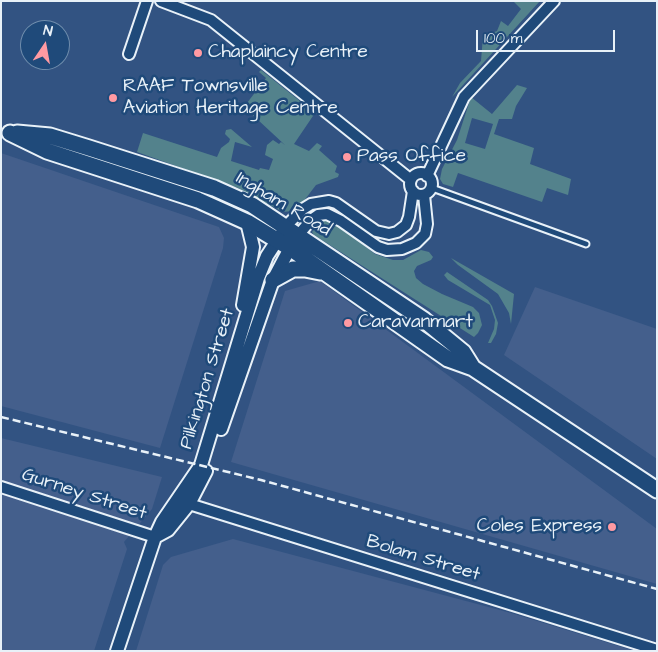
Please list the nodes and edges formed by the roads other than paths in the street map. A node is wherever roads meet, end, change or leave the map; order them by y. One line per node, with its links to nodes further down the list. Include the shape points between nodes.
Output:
1 (147, 1): 4 (street)
2 (162, 1): 7 (street, via 211,20)
3 (554, 1): 6 (street, via 464,97)
4 (129, 54)
5 (6, 131): 10 (main road, Ingham Road, via 47,151 198,200); 11 (main road, Ingham Road, via 50,136 214,188 252,205)
6 (427, 176): 7 (street, via 420,174); 9 (street, via 432,181)
7 (411, 180): 8 (street)
8 (413, 191): 9 (street); 11 (street, via 406,224 397,232 376,231 329,201 303,209)
9 (428, 192): 11 (street, via 425,234 402,249 378,247 327,214 315,216); 13 (lane)
10 (247, 222): 12 (main road, Ingham Road); 18 (street, via 253,247)
11 (292, 231): 12 (street, Pilkington Street); 14 (street, Pilkington Street); 17 (main road, Ingham Road, via 424,320 463,352)
12 (277, 239): 14 (main road, Ingham Road); 18 (street, Pilkington Street, via 258,278)
13 (586, 244)
14 (290, 248): 15 (main road, Ingham Road); 16 (street, Pilkington Street)
15 (328, 275): 16 (main road, via 300,268); 17 (main road, Ingham Road, via 448,359)
16 (273, 280): 21 (street, Pilkington Street, via 208,467)
17 (473, 368): 20 (main road, Ingham Road)
18 (232, 369): 21 (street, Pilkington Street)
19 (1, 487): 22 (street, Gurney Street)
20 (657, 490)
21 (185, 501): 22 (street, Pilkington Street, via 162,522); 23 (street, Bolam Street)
22 (155, 537): 24 (street, Pilkington Street)
23 (657, 650)
24 (117, 651)

